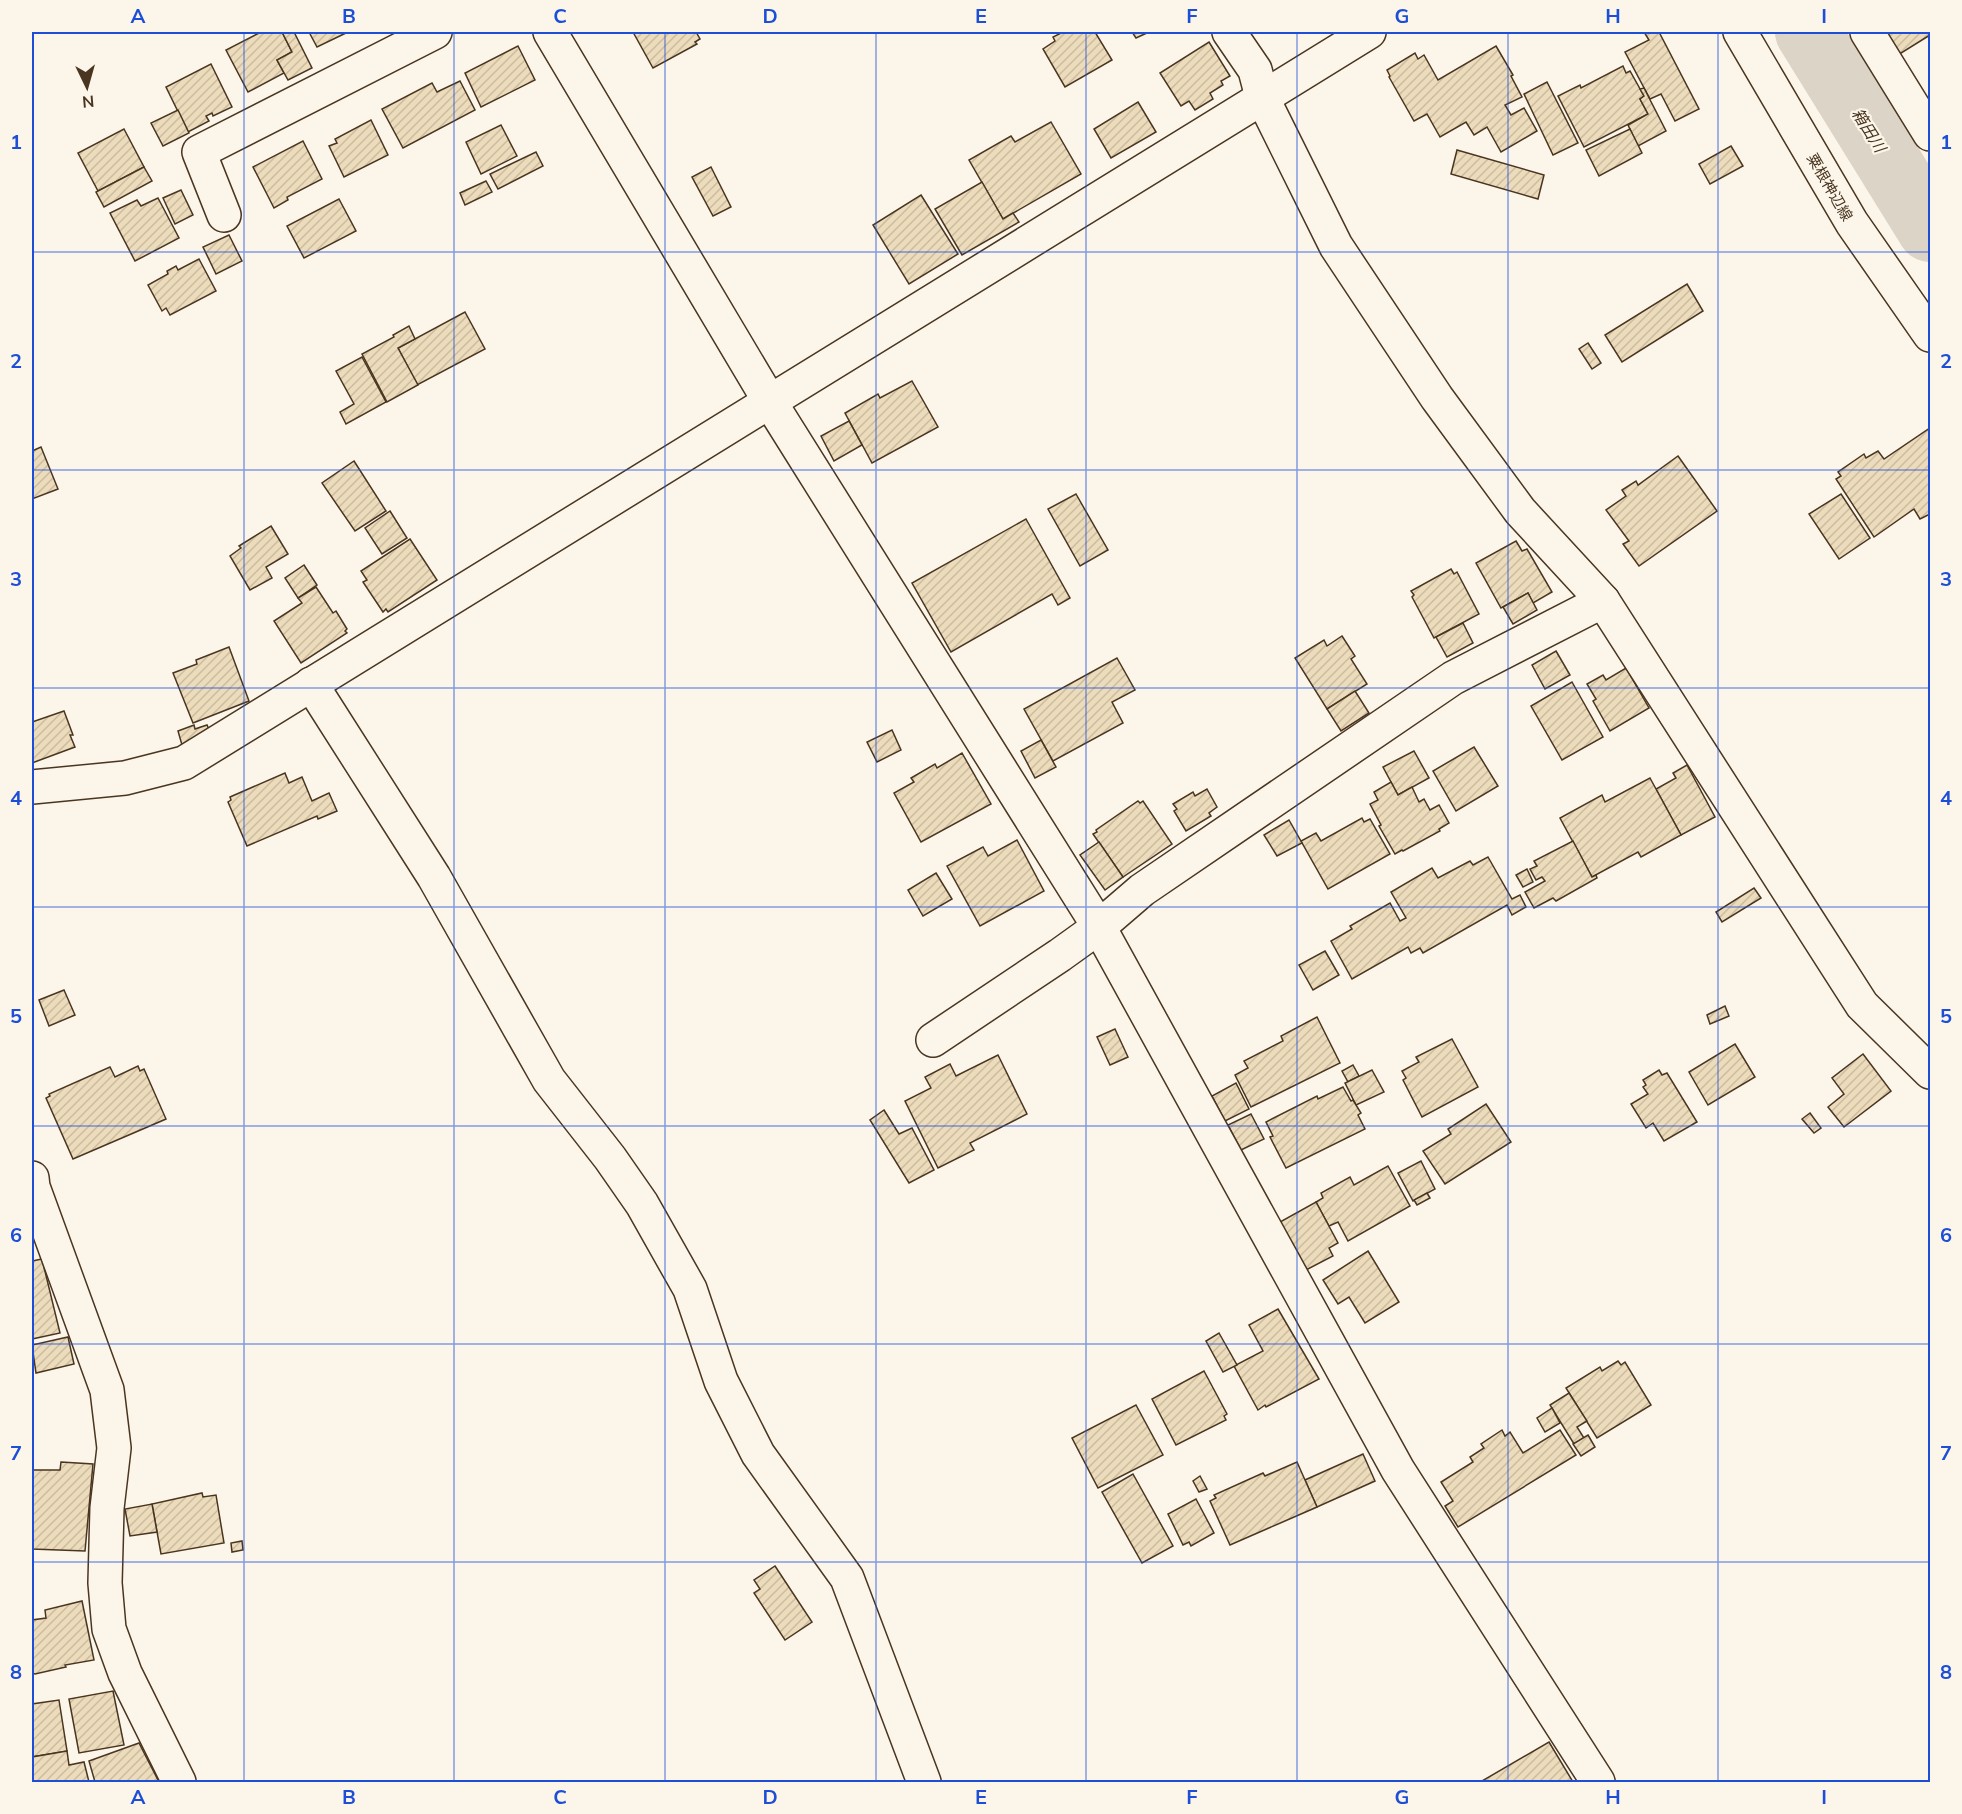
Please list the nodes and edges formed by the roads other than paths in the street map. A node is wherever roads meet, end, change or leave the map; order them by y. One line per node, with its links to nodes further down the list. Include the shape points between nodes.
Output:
1 (435, 32): 9 (street, via 199,152)
2 (550, 32): 11 (street)
3 (1229, 32): 7 (street, via 1255,70)
4 (1369, 32): 7 (street)
5 (1740, 32): 10 (street, 粟根神辺線, via 1851,223)
6 (1867, 32): 8 (street)
7 (1262, 97): 11 (street); 12 (street, via 1336,246 1437,398 1520,511)
8 (1930, 134)
9 (224, 215)
10 (1930, 335)
11 (770, 402): 13 (street); 15 (street)
12 (1604, 601): 15 (street, via 1453,678 1142,890); 17 (street, via 1862,1005)
13 (311, 684): 14 (street, via 184,763 125,778); 20 (street, via 434,877 549,1080 642,1204 690,1289 721,1381 758,1454 847,1578)
14 (32, 787)
15 (1099, 927): 16 (street); 21 (street, via 1398,1470)
16 (933, 1040)
17 (1930, 1072)
18 (32, 1178): 19 (street, via 107,1390 114,1448 107,1508 105,1583 109,1629 125,1673)
19 (179, 1782)
20 (924, 1782)
21 (1598, 1782)

